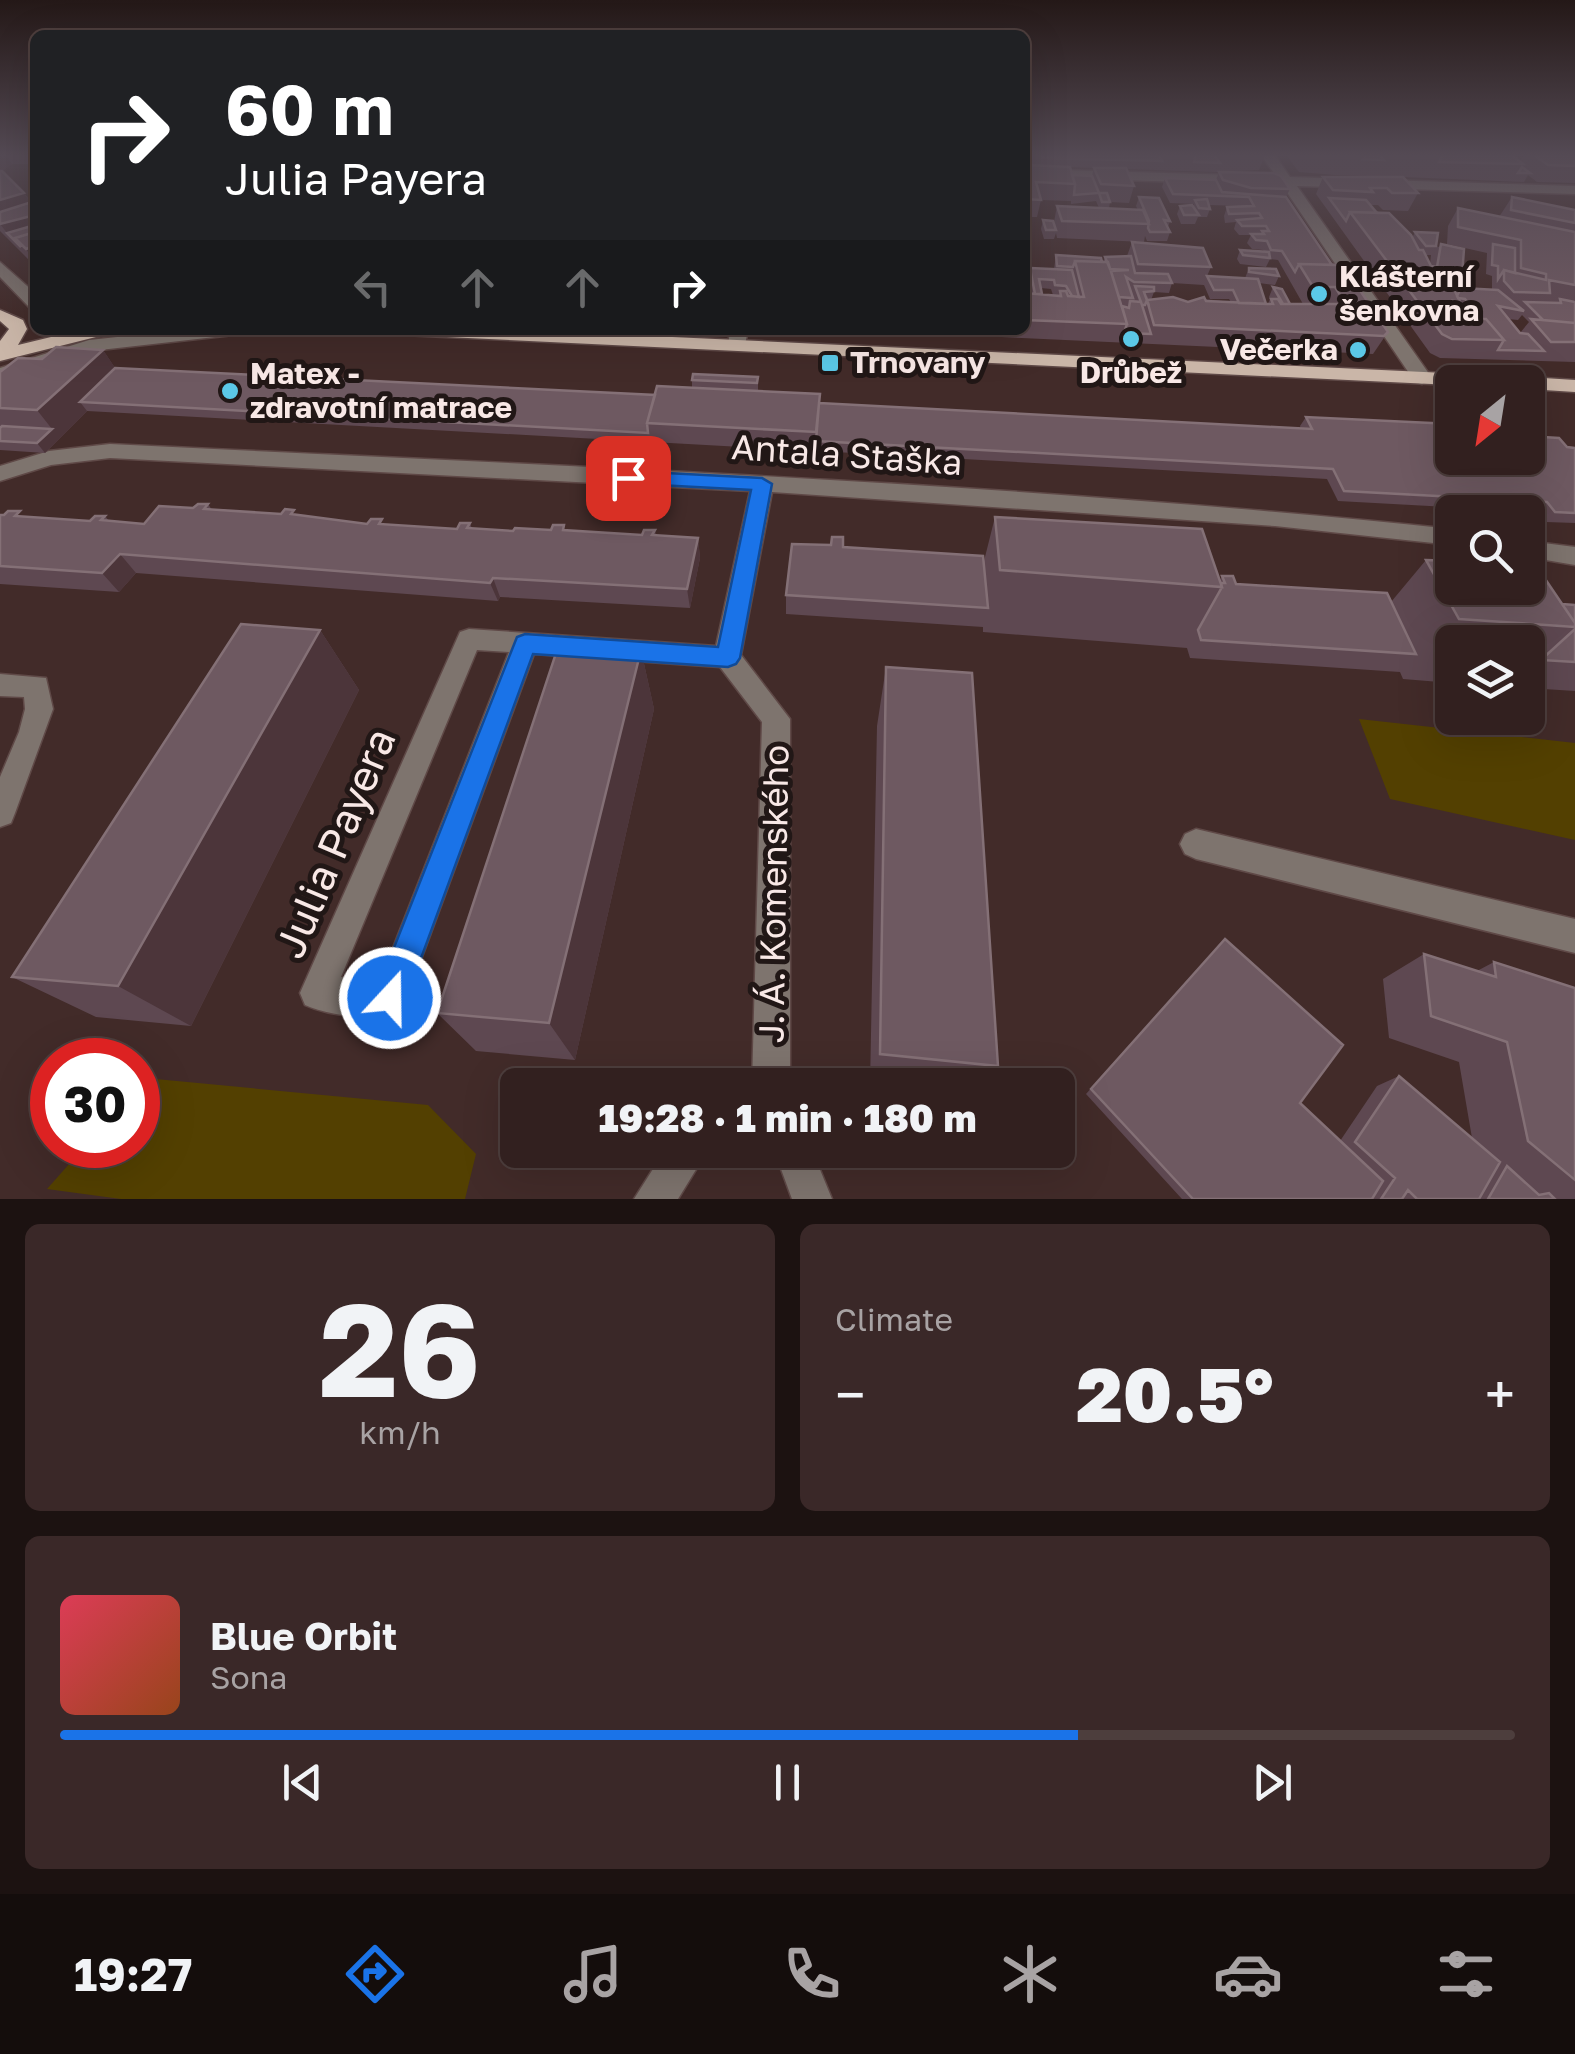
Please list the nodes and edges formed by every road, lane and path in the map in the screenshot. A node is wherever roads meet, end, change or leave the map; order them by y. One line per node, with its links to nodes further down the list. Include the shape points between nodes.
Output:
1 (1307, 211): 11 (street)
2 (0, 267): 3 (street)
3 (30, 298)
4 (6, 315): 9 (main road, via 17,334)
5 (80, 335): 9 (main road)
6 (188, 335): 10 (street, via 89,346)
7 (613, 335): 8 (main road)
8 (738, 338): 11 (main road)
9 (0, 353)
10 (0, 374)
11 (1422, 378): 12 (main road)
12 (1435, 379)
13 (1545, 384): 14 (main road)
14 (1575, 386)
15 (0, 474): 16 (street, Antala Staška, via 49,458 110,451)
16 (762, 484): 17 (street, Antala Staška); 21 (street)
17 (1435, 535)
18 (1545, 552): 19 (street)
19 (1575, 556)
20 (525, 644): 20 (street, Julia Payera, via 390,998 317,993 469,639); 21 (street, Julia Payera)
21 (728, 658): 26 (street, J. Á. Komenského, via 776,719)
22 (0, 684): 23 (street, via 36,686 39,709)
23 (0, 813)
24 (1196, 844): 25 (street)
25 (1575, 936)
26 (771, 1068)
27 (676, 1168): 29 (street)
28 (800, 1168): 30 (street)
29 (654, 1199)
30 (812, 1199)

